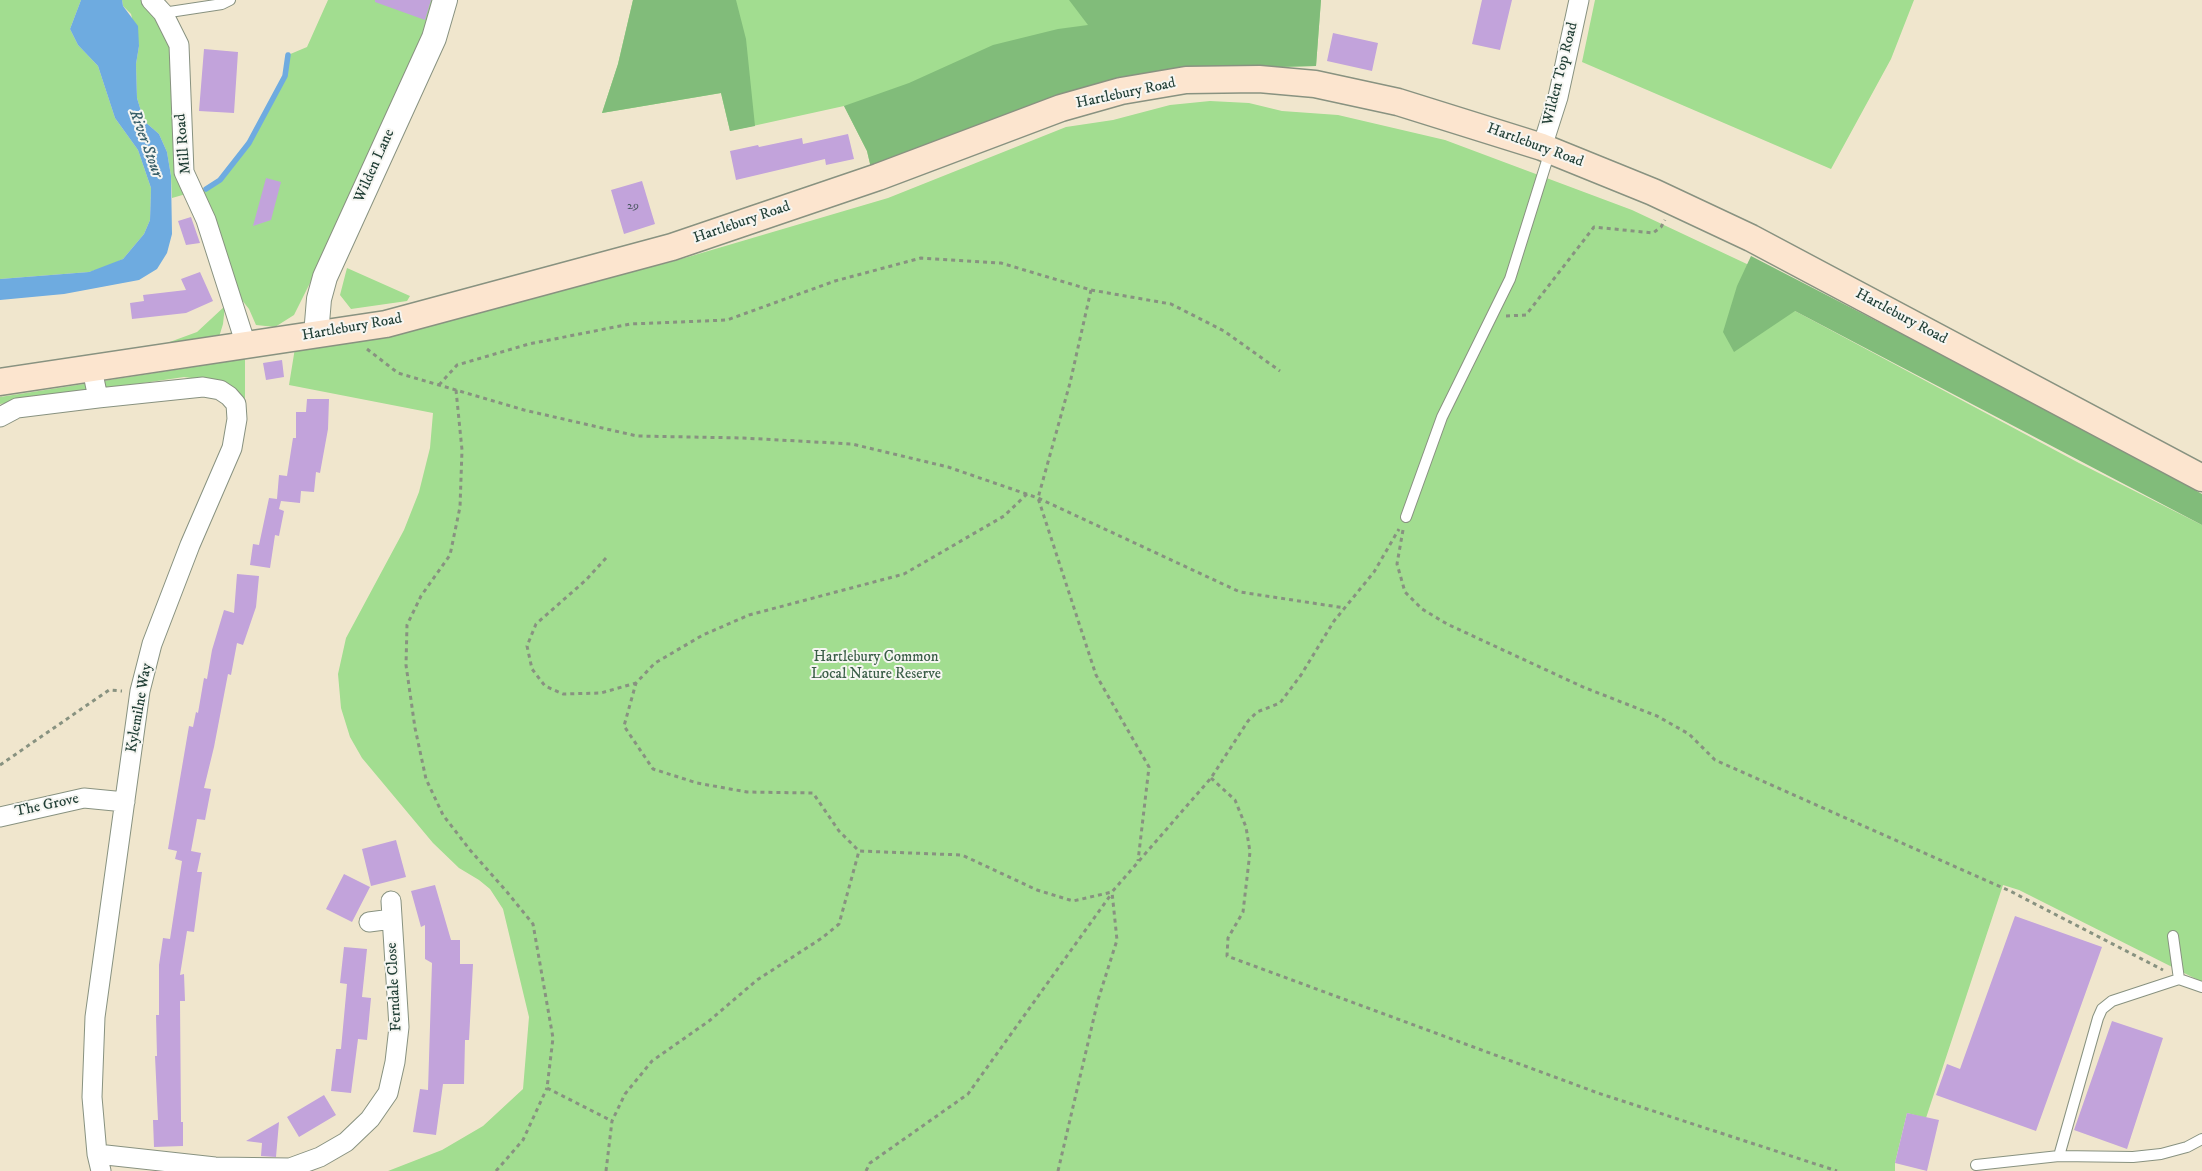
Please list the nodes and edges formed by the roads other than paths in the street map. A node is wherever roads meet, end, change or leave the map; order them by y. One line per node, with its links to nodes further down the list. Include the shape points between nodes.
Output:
1 (230, 0): 4 (lane, via 222,4)
2 (445, 0): 6 (street, Wilden Lane, via 434,38 325,277)
3 (1580, 0): 5 (street, Wilden Top Road)
4 (157, 7): 7 (street, Mill Road, via 179,45 184,172 206,220)
5 (1546, 149): 6 (main road, Hartlebury Road, via 1398,102 1315,84 1259,79 1186,80 1121,91 1061,108 672,247 386,324); 12 (main road, Hartlebury Road, via 1675,202 1751,238); 13 (lane, via 1510,279 1442,417)
6 (316, 335): 7 (main road, Hartlebury Road)
7 (246, 345): 8 (main road, Hartlebury Road)
8 (92, 369): 9 (main road, Hartlebury Road); 10 (street)
9 (0, 382)
10 (98, 398): 11 (street, via 17,408); 14 (street, Kylemilne Way, via 203,387 220,390 236,404 232,448 155,637 140,691)
11 (0, 416)
12 (2202, 478)
13 (1406, 517)
14 (125, 802): 15 (street, The Grove, via 84,798); 22 (street, Kylemilne Way, via 95,1017 92,1096)
15 (0, 817)
16 (369, 922): 22 (street, Ferndale Close, via 391,910 399,1027 388,1093 370,1119 346,1142 320,1157 290,1168)
17 (2173, 936): 18 (lane)
18 (2179, 979): 19 (lane); 21 (lane, via 2112,1001 2102,1009)
19 (2202, 987)
20 (2202, 1139): 21 (lane, via 2161,1154)
21 (2059, 1156): 23 (lane)
22 (99, 1163)
23 (1976, 1165)

